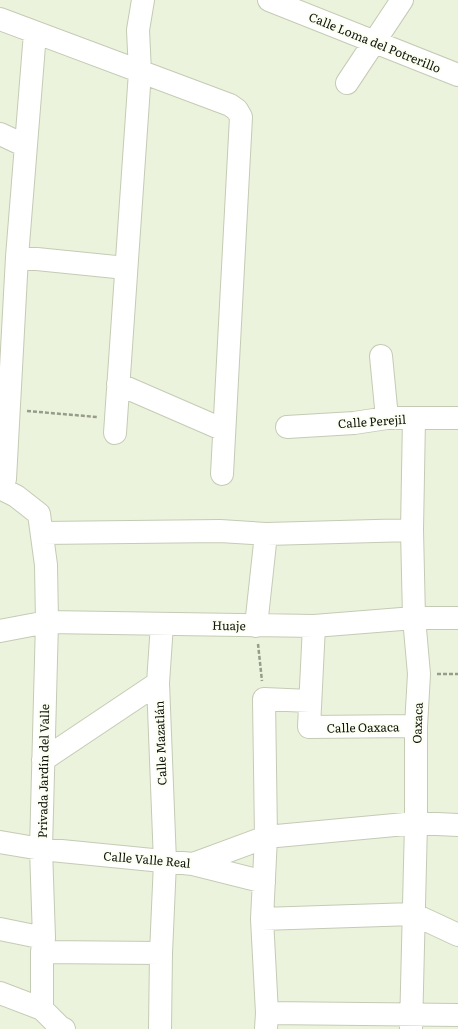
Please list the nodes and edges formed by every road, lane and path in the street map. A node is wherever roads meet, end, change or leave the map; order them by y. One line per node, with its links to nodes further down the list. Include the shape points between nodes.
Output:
1 (143, 0): 7 (street, via 138,30)
2 (269, 0): 6 (street, Calle Loma del Potrerillo)
3 (402, 0): 6 (street)
4 (0, 19): 5 (street)
5 (35, 33): 7 (street); 11 (street)
6 (374, 42): 8 (street, Calle Loma del Potrerillo); 9 (street)
7 (140, 72): 13 (street); 22 (street, via 230,105 238,110 241,117)
8 (458, 75)
9 (347, 82)
10 (0, 134): 11 (street)
11 (26, 146): 12 (street)
12 (17, 257): 13 (street); 19 (street)
13 (126, 268): 15 (street)
14 (381, 356): 16 (street)
15 (118, 384): 20 (street); 22 (street)
16 (387, 418): 17 (street, Calle Perejil); 21 (street, Calle Perejil, via 354,423)
17 (414, 418): 18 (street, Calle Perejil); 25 (street, Oaxaca)
18 (458, 418)
19 (5, 423): 20 (path); 24 (street)
20 (115, 426)
21 (287, 427)
22 (224, 430): 23 (street)
23 (222, 474)
24 (3, 484): 26 (street, Privada Jardín del Valle, via 39,514)
25 (412, 530): 27 (street); 28 (street, Oaxaca)
26 (42, 533): 27 (street, via 220,531); 30 (street, Privada Jardín del Valle, via 46,565)
27 (266, 534): 32 (street)
28 (414, 618): 29 (street, Huaje); 33 (street, Huaje); 38 (street, Oaxaca, via 419,674)
29 (458, 618)
30 (46, 622): 31 (street, Huaje); 34 (street, Huaje); 39 (street, Privada Jardín del Valle)
31 (162, 624): 32 (street, Huaje); 35 (street, Calle Mazatlán)
32 (256, 626): 33 (street, Huaje); 36 (path)
33 (314, 626): 37 (street)
34 (0, 631)
35 (158, 683): 39 (street); 45 (street, Calle Mazatlán)
36 (264, 699): 37 (street); 42 (street)
37 (310, 701): 38 (street, Calle Oaxaca, via 309,727)
38 (416, 726): 40 (street, Oaxaca)
39 (43, 760): 44 (street, Privada Jardín del Valle)
40 (416, 823): 41 (street, Calle Valle Real); 42 (street, Calle Valle Real); 48 (street, Oaxaca)
41 (458, 825)
42 (266, 837): 46 (street, Calle Valle Real); 47 (street)
43 (0, 842): 44 (street, Calle Valle Real)
44 (41, 850): 45 (street, Calle Valle Real); 52 (street, Privada Jardín del Valle)
45 (165, 862): 46 (street, Calle Valle Real); 53 (street, Calle Mazatlán)
46 (193, 864): 47 (street)
47 (264, 882): 49 (street)
48 (413, 914): 49 (street); 51 (street); 58 (street, Oaxaca)
49 (262, 919): 57 (street)
50 (0, 930): 52 (street)
51 (458, 935)
52 (43, 945): 53 (street); 55 (street, Privada Jardín del Valle)
53 (161, 953): 60 (street, Calle Mazatlán)
54 (0, 993): 55 (street)
55 (42, 1009): 59 (street)
56 (458, 1015): 58 (street)
57 (267, 1021): 58 (street)
58 (411, 1022)
59 (64, 1029)
60 (160, 1029)

